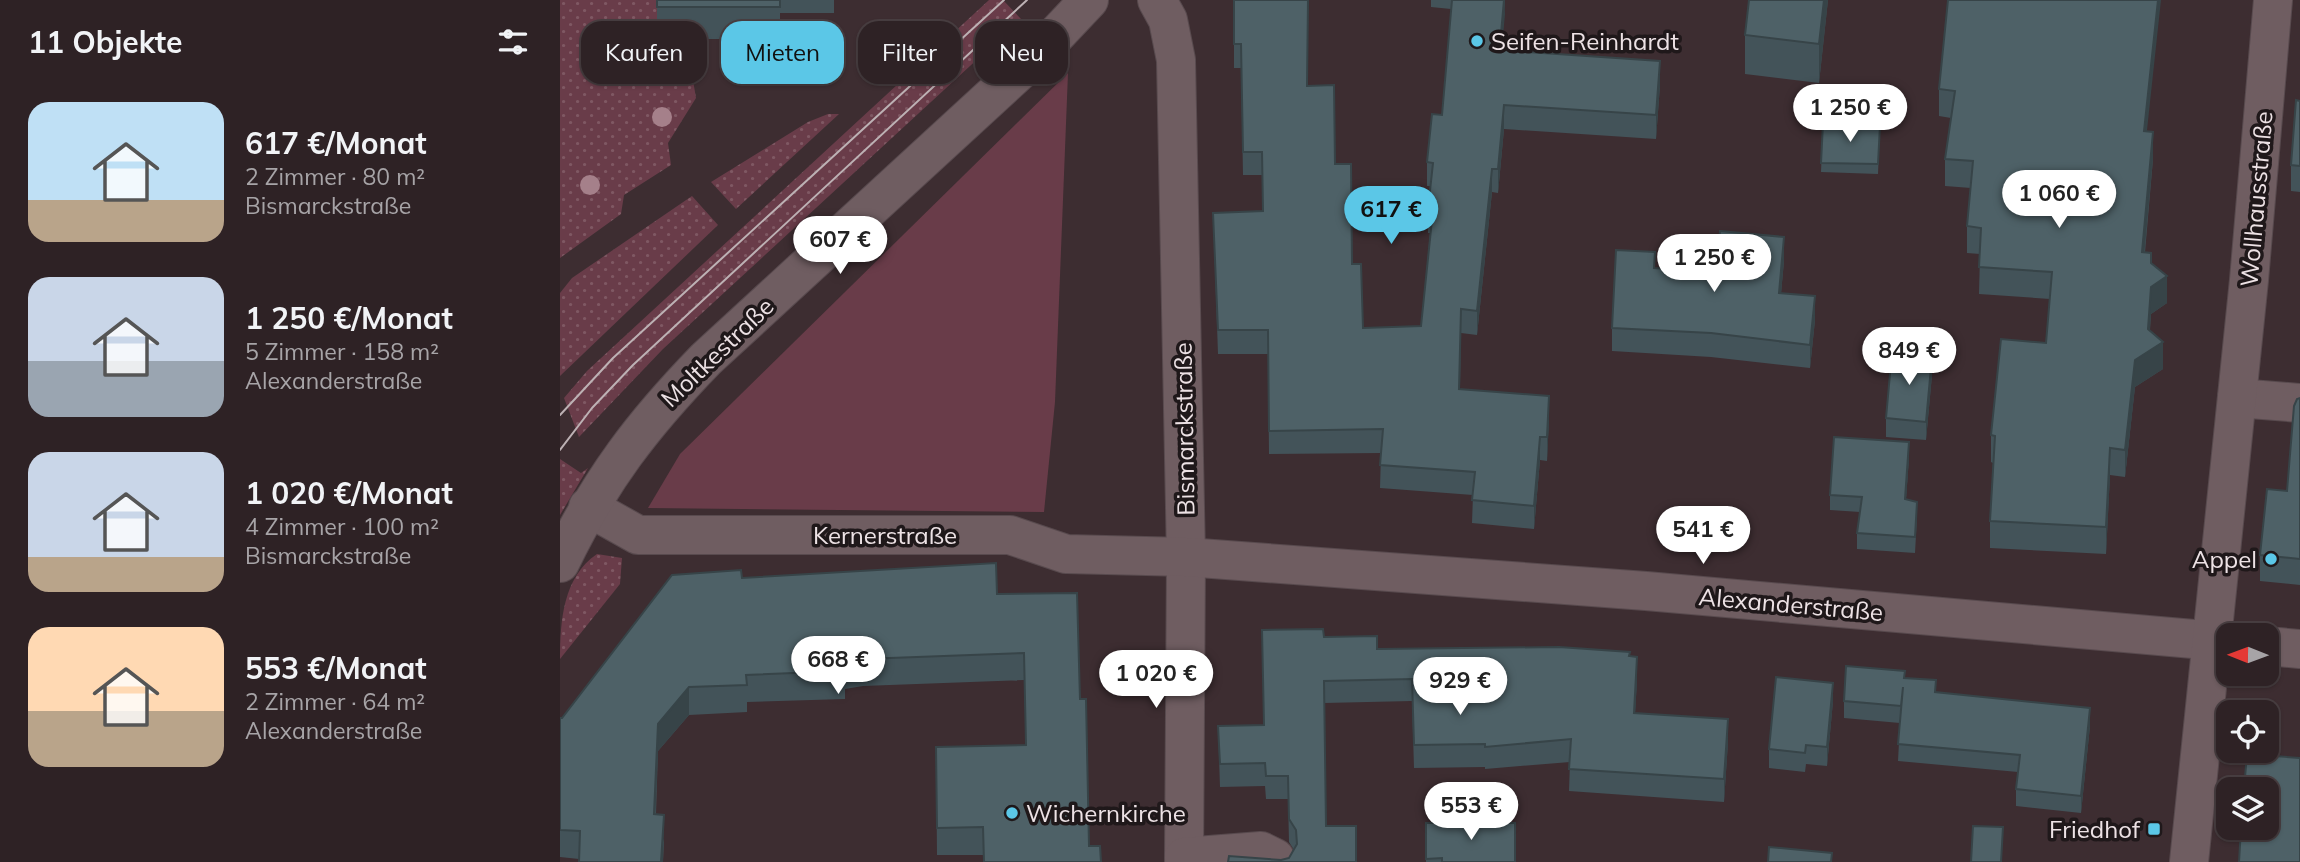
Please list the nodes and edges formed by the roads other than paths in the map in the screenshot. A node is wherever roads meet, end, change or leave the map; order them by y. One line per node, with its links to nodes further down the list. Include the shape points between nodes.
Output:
1 (1157, 0): 7 (street, Bismarckstraße, via 1168,20 1176,60)
2 (2273, 0): 4 (street, Wollhausstraße)
3 (1077, 14): 6 (street, Moltkestraße, via 698,367 619,457)
4 (2237, 398): 5 (street); 9 (street, Wollhausstraße)
5 (2300, 403)
6 (588, 507): 7 (street, Kernerstraße, via 638,535 1010,536 1066,554); 8 (street, Moltkestraße)
7 (1186, 557): 10 (street, Alexanderstraße); 14 (street, Bismarckstraße)
8 (560, 563)
9 (2222, 623)
10 (2216, 641)
11 (2279, 647): 12 (street)
12 (2300, 649)
13 (2216, 676): 16 (street, Wollhausstraße)
14 (1184, 859): 15 (street, via 1261,851)
15 (1276, 862)
16 (2189, 862)

